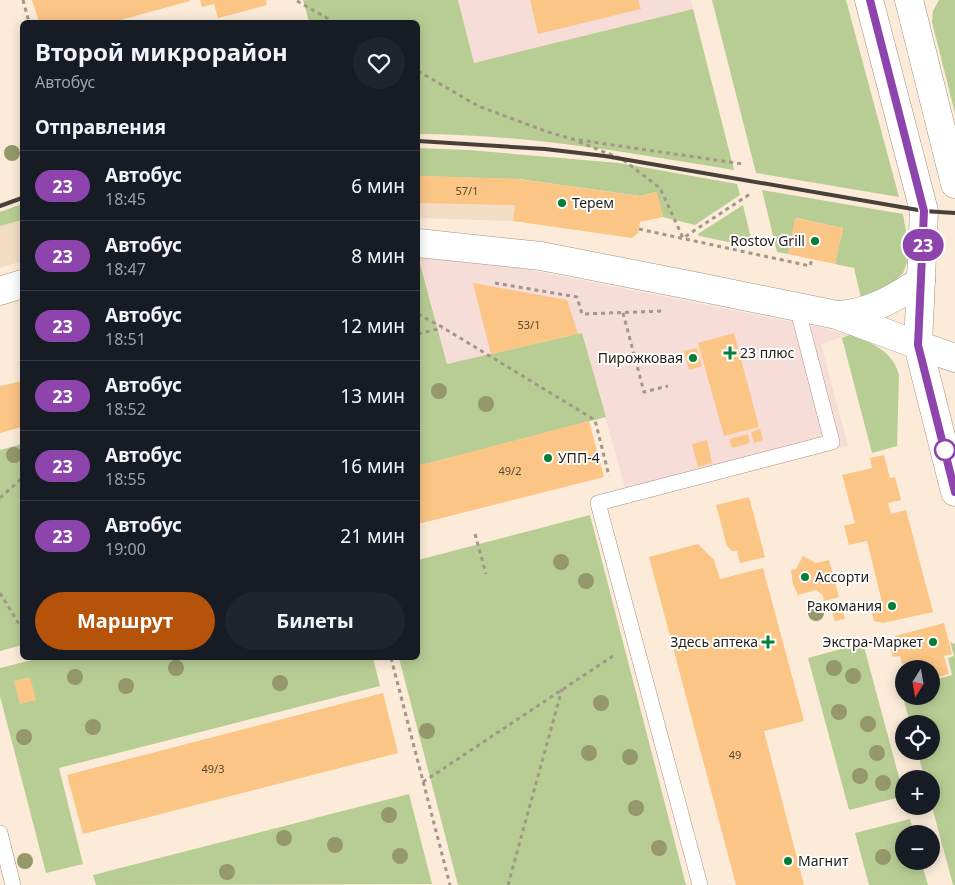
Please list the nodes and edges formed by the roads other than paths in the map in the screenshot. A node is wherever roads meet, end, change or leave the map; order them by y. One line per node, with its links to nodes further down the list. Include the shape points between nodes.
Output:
1 (870, 0): 5 (main road, via 924,211)
2 (909, 0): 3 (main road)
3 (955, 184)
4 (420, 243): 8 (main road, via 541,256)
5 (921, 280): 9 (main road, via 874,308); 10 (main road)
6 (20, 285): 7 (main road)
7 (0, 291)
8 (797, 306): 9 (main road); 15 (lane, via 832,442 598,503)
9 (837, 315): 10 (main road)
10 (918, 345): 11 (main road); 12 (main road)
11 (955, 358)
12 (955, 492)
13 (0, 833): 14 (lane)
14 (14, 885)
15 (700, 885)

